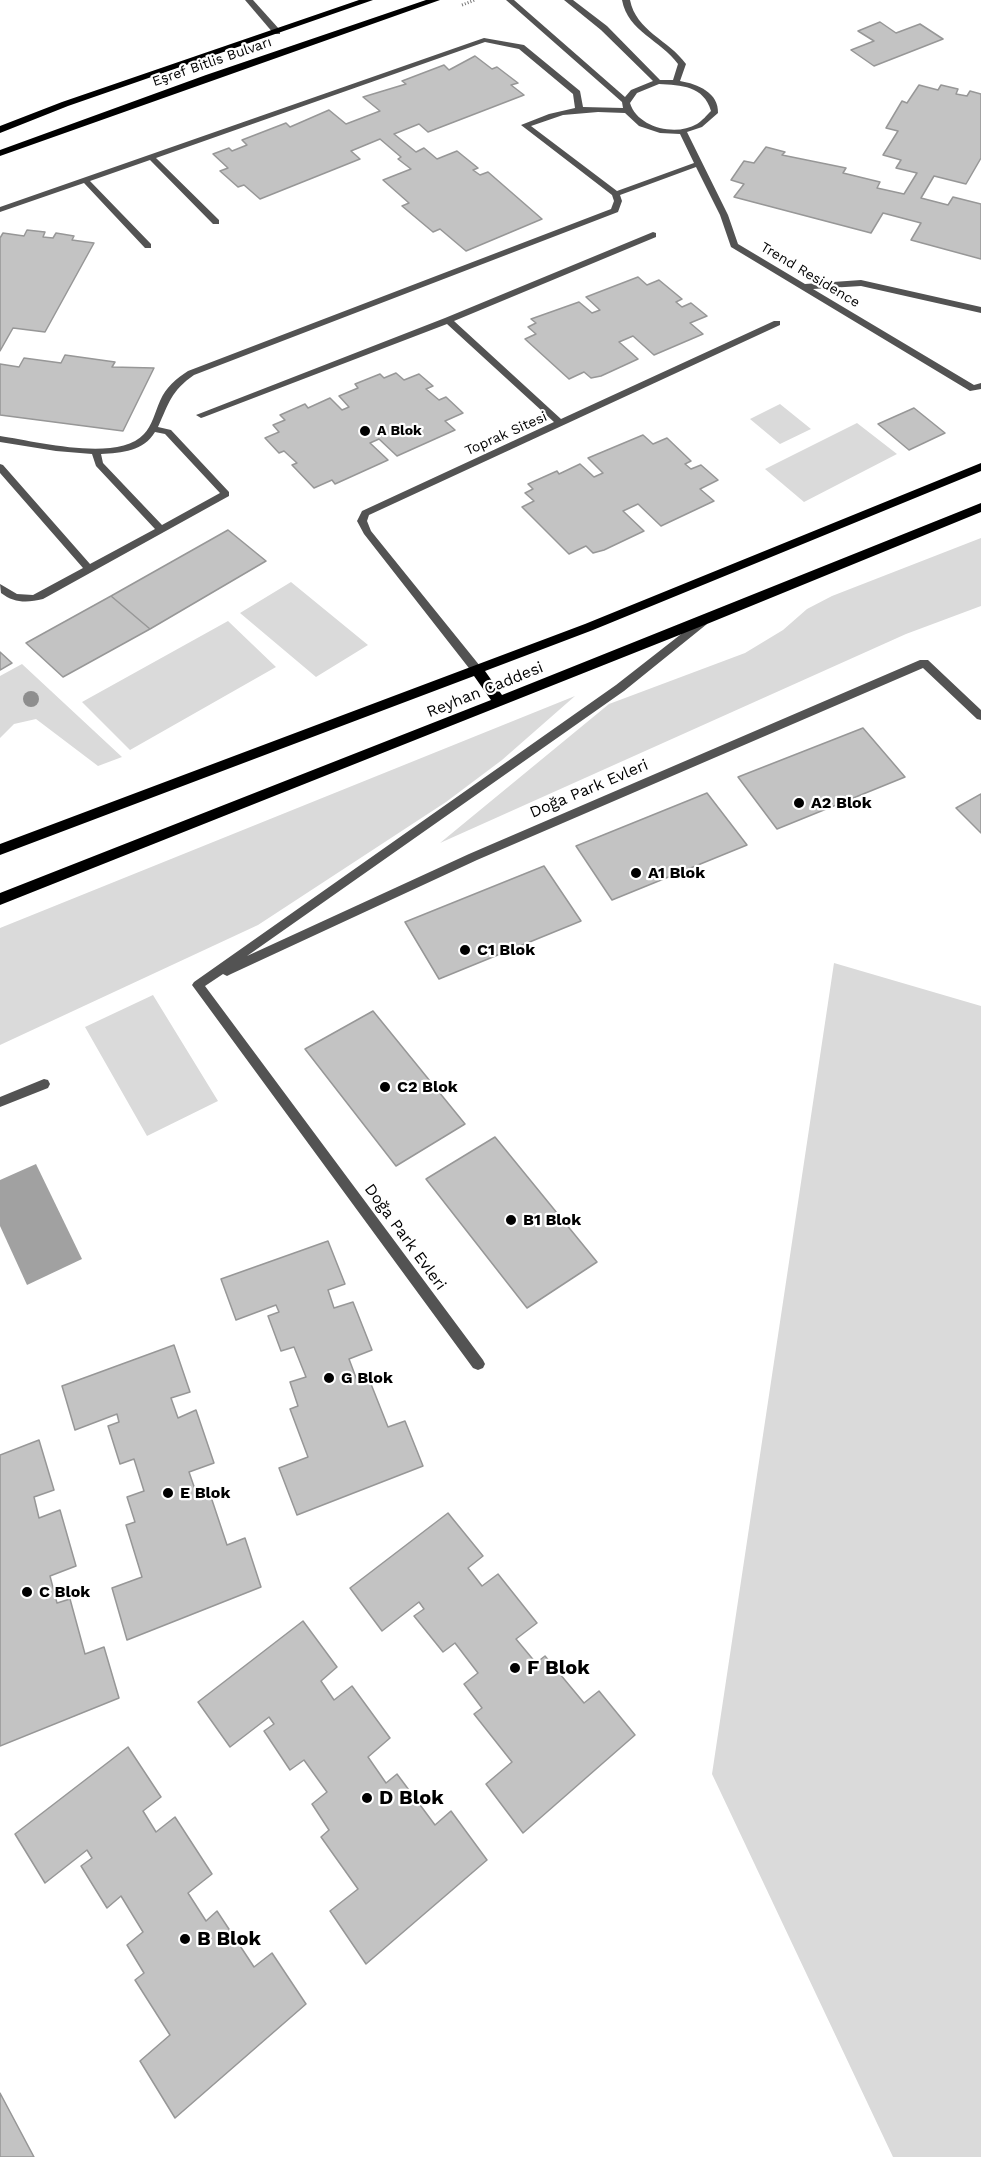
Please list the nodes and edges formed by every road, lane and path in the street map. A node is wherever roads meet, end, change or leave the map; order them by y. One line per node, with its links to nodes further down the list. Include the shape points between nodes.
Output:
1 (249, 0): 7 (street)
2 (368, 0): 7 (main road, Eşref Bitlis Bulvarı)
3 (435, 0): 14 (main road, Eşref Bitlis Bulvarı)
4 (510, 0): 10 (street)
5 (568, 0): 8 (street, via 604,28)
6 (626, 0): 9 (street, via 631,21 677,55 682,64)
7 (277, 32): 12 (main road, Eşref Bitlis Bulvarı, via 64,104)
8 (658, 82): 9 (street); 10 (street, via 631,92)
9 (676, 82): 13 (street, via 706,92 716,111 710,120)
10 (625, 106): 11 (street); 13 (street, via 634,120 647,127)
11 (579, 108): 15 (street, via 577,93 521,47 484,40); 18 (street, via 525,125)
12 (0, 130)
13 (682, 131): 16 (street, Trend Residence)
14 (0, 153)
15 (150, 156): 17 (street); 20 (street)
16 (698, 164): 18 (street); 23 (street, Trend Residence, via 724,215 734,245)
17 (85, 180): 19 (street); 22 (street)
18 (616, 194): 30 (street, via 615,210 191,373 172,386)
19 (0, 210)
20 (216, 222)
21 (653, 235): 25 (street)
22 (148, 246)
23 (803, 287): 24 (street, via 861,283); 27 (street, Trend Residence, via 973,389)
24 (981, 310)
25 (448, 320): 28 (street); 29 (street, Toprak Sitesi)
26 (777, 323): 29 (street)
27 (981, 386)
28 (201, 415)
29 (561, 424): 40 (street, Toprak Sitesi, via 365,513 362,521)
30 (152, 428): 32 (street, via 136,445 118,451); 36 (street, via 168,432 226,494)
31 (0, 439): 32 (street)
32 (96, 451): 36 (street, via 99,464)
33 (0, 467): 37 (street)
34 (981, 467): 40 (main road, Reyhan Caddesi)
35 (981, 507): 39 (main road, Reyhan Caddesi)
36 (160, 530): 37 (street)
37 (89, 569): 38 (street, via 30,600 13,597)
38 (0, 587)
39 (703, 621): 41 (main road, Reyhan Caddesi); 45 (street, via 620,688)
40 (476, 669): 41 (main road); 43 (main road, Reyhan Caddesi)
41 (500, 702): 44 (main road, Reyhan Caddesi)
42 (981, 716): 45 (street, Doğa Park Evleri, via 924,663 473,857)
43 (0, 850)
44 (0, 899)
45 (198, 985): 48 (street, Doğa Park Evleri)
46 (44, 1084): 47 (street)
47 (0, 1102)
48 (478, 1364)

